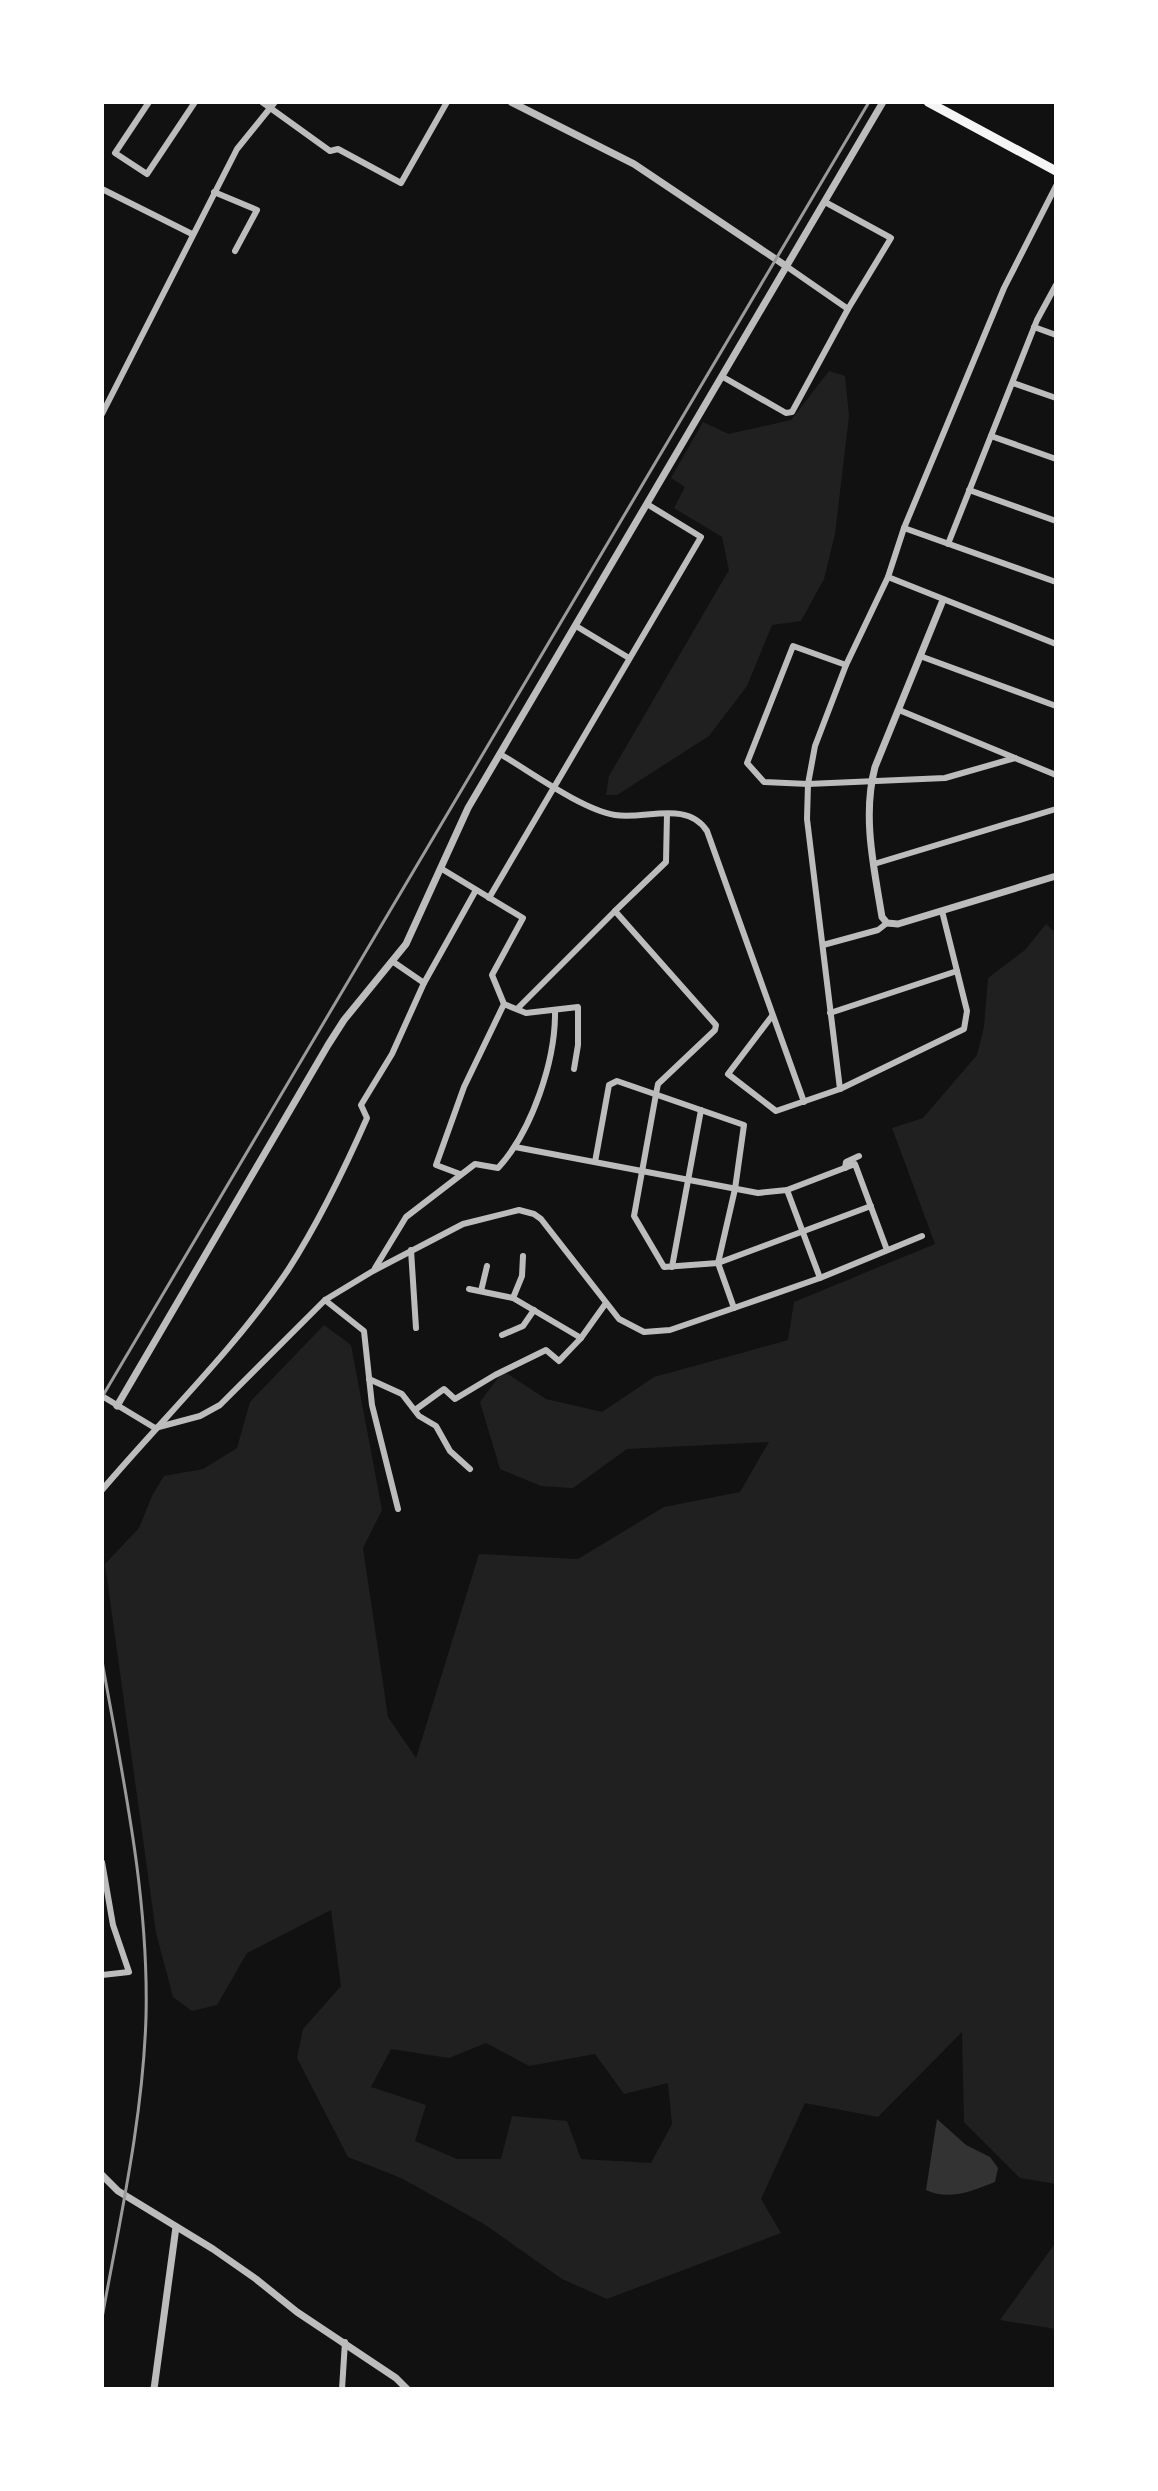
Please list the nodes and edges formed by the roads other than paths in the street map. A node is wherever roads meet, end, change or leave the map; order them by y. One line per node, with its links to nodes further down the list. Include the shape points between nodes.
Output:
1 (149, 102): 2 (street, via 115,153 147,174)
2 (195, 102)
3 (262, 102): 10 (street)
4 (275, 102): 10 (street)
5 (447, 102): 10 (street, via 401,183 338,149 330,151)
6 (511, 102): 9 (street)
7 (883, 102): 15 (street)
8 (928, 102): 11 (main road)
9 (528, 106): 18 (street, via 634,164)
10 (269, 109): 14 (street, via 237,149)
11 (1056, 171)
12 (1056, 186): 32 (street, via 1004,288)
13 (102, 189): 16 (street)
14 (214, 192): 16 (street); 17 (street, via 257,210)
15 (825, 202): 18 (street); 20 (street, via 891,238)
16 (192, 234): 26 (street)
17 (235, 251)
18 (786, 266): 20 (street); 23 (street)
19 (1056, 285): 21 (street)
20 (848, 309): 23 (street, via 792,412)
21 (1034, 327): 22 (street); 24 (street)
22 (1056, 335)
23 (723, 377): 30 (street)
24 (1013, 383): 25 (street); 27 (street)
25 (1056, 398)
26 (102, 414)
27 (991, 436): 28 (street); 29 (street)
28 (1056, 459)
29 (969, 490): 31 (street); 33 (street)
30 (647, 504): 37 (street); 40 (street, via 701,537)
31 (1056, 521)
32 (904, 528): 33 (street); 34 (street)
33 (948, 544): 35 (street)
34 (888, 577): 36 (street); 41 (street)
35 (1056, 582)
36 (943, 600): 38 (street); 39 (street)
37 (576, 626): 40 (street); 44 (street)
38 (1056, 644)
39 (920, 656): 42 (street); 43 (street)
40 (629, 658): 49 (street)
41 (846, 665): 48 (street, via 815,746); 48 (street, via 793,646 747,763 764,782)
42 (1056, 706)
43 (899, 710): 45 (street); 47 (street)
44 (500, 754): 49 (street); 53 (street, via 468,808)
45 (1015, 758): 46 (street); 47 (street, via 945,778)
46 (1056, 775)
47 (871, 782): 48 (street); 52 (street)
48 (808, 784): 60 (street, via 807,819)
49 (554, 786): 51 (street, via 611,814); 56 (street)
50 (1056, 809): 52 (street)
51 (667, 814): 57 (street, via 666,862); 68 (street, via 691,816 707,831)
52 (874, 864): 59 (street)
53 (442, 869): 55 (street); 61 (street)
54 (1056, 876): 58 (street)
55 (476, 890): 56 (street); 63 (street)
56 (489, 898): 64 (street, via 523,918 492,975)
57 (615, 911): 65 (street); 71 (street, via 716,1025 658,1084)
58 (942, 911): 59 (street); 62 (street)
59 (887, 923): 60 (street)
60 (823, 945): 67 (street)
61 (392, 961): 63 (street); 106 (street, via 328,1045)
62 (957, 971): 67 (street); 70 (street, via 967,1011 964,1029)
63 (424, 983): 108 (street, via 392,1054 361,1105 367,1118 324,1210 287,1270 193,1389)
64 (504, 1004): 65 (street); 79 (street, via 464,1087 436,1165)
65 (517, 1009): 66 (street)
66 (555, 1010): 69 (street, via 578,1007); 74 (street, via 555,1037 527,1130)
67 (830, 1013): 70 (street)
68 (772, 1016): 72 (street); 72 (street, via 728,1074 776,1111)
69 (574, 1069)
70 (840, 1089): 72 (street)
71 (656, 1094): 73 (street); 76 (street, via 617,1081 609,1085); 78 (street)
72 (804, 1102)
73 (701, 1110): 80 (street); 81 (street, via 744,1125)
74 (515, 1147): 76 (street); 79 (street, via 498,1168 475,1164)
75 (859, 1156): 77 (street)
76 (595, 1162): 78 (street)
77 (845, 1168): 82 (street); 83 (street, via 855,1164)
78 (642, 1171): 80 (street); 91 (street, via 634,1216 664,1267)
79 (460, 1174): 92 (street, via 406,1217)
80 (690, 1180): 81 (street); 91 (street)
81 (735, 1189): 82 (street); 89 (street)
82 (787, 1190): 84 (street)
83 (871, 1206): 84 (street); 87 (street)
84 (804, 1233): 89 (street); 93 (street)
85 (922, 1236): 87 (street)
86 (411, 1250): 92 (street); 98 (street, via 463,1224 526,1211 541,1219); 101 (street)
87 (887, 1250): 93 (street)
88 (523, 1256): 96 (street)
89 (718, 1263): 91 (street); 99 (street)
90 (487, 1266): 95 (street)
91 (672, 1267)
92 (373, 1271): 97 (street)
93 (820, 1278): 99 (street)
94 (469, 1289): 95 (street)
95 (481, 1291): 96 (street)
96 (513, 1298): 100 (street)
97 (325, 1300): 104 (street, via 364,1331); 108 (street, via 220,1405)
98 (606, 1303): 99 (street, via 619,1319 644,1332 670,1330); 103 (street)
99 (734, 1308)
100 (534, 1310): 102 (street, via 523,1326); 103 (street)
101 (416, 1328)
102 (502, 1335)
103 (581, 1338): 107 (street, via 559,1361 546,1350 455,1399 444,1389)
104 (369, 1379): 107 (street, via 402,1394); 111 (street)
105 (102, 1396): 106 (street)
106 (117, 1406): 108 (street)
107 (415, 1410): 109 (street, via 436,1426 450,1451)
108 (155, 1428): 110 (street)
109 (470, 1469)
110 (102, 1490)
111 (398, 1509)
112 (102, 1862): 113 (street)
113 (103, 1877): 114 (street)
114 (113, 1925): 115 (street); 116 (street, via 129,1972)
115 (102, 1926)
116 (102, 1975)
117 (102, 2175): 118 (street)
118 (176, 2227): 119 (street); 120 (street)
119 (345, 2342): 121 (street); 122 (street)
120 (154, 2389)
121 (342, 2389)
122 (407, 2389)

